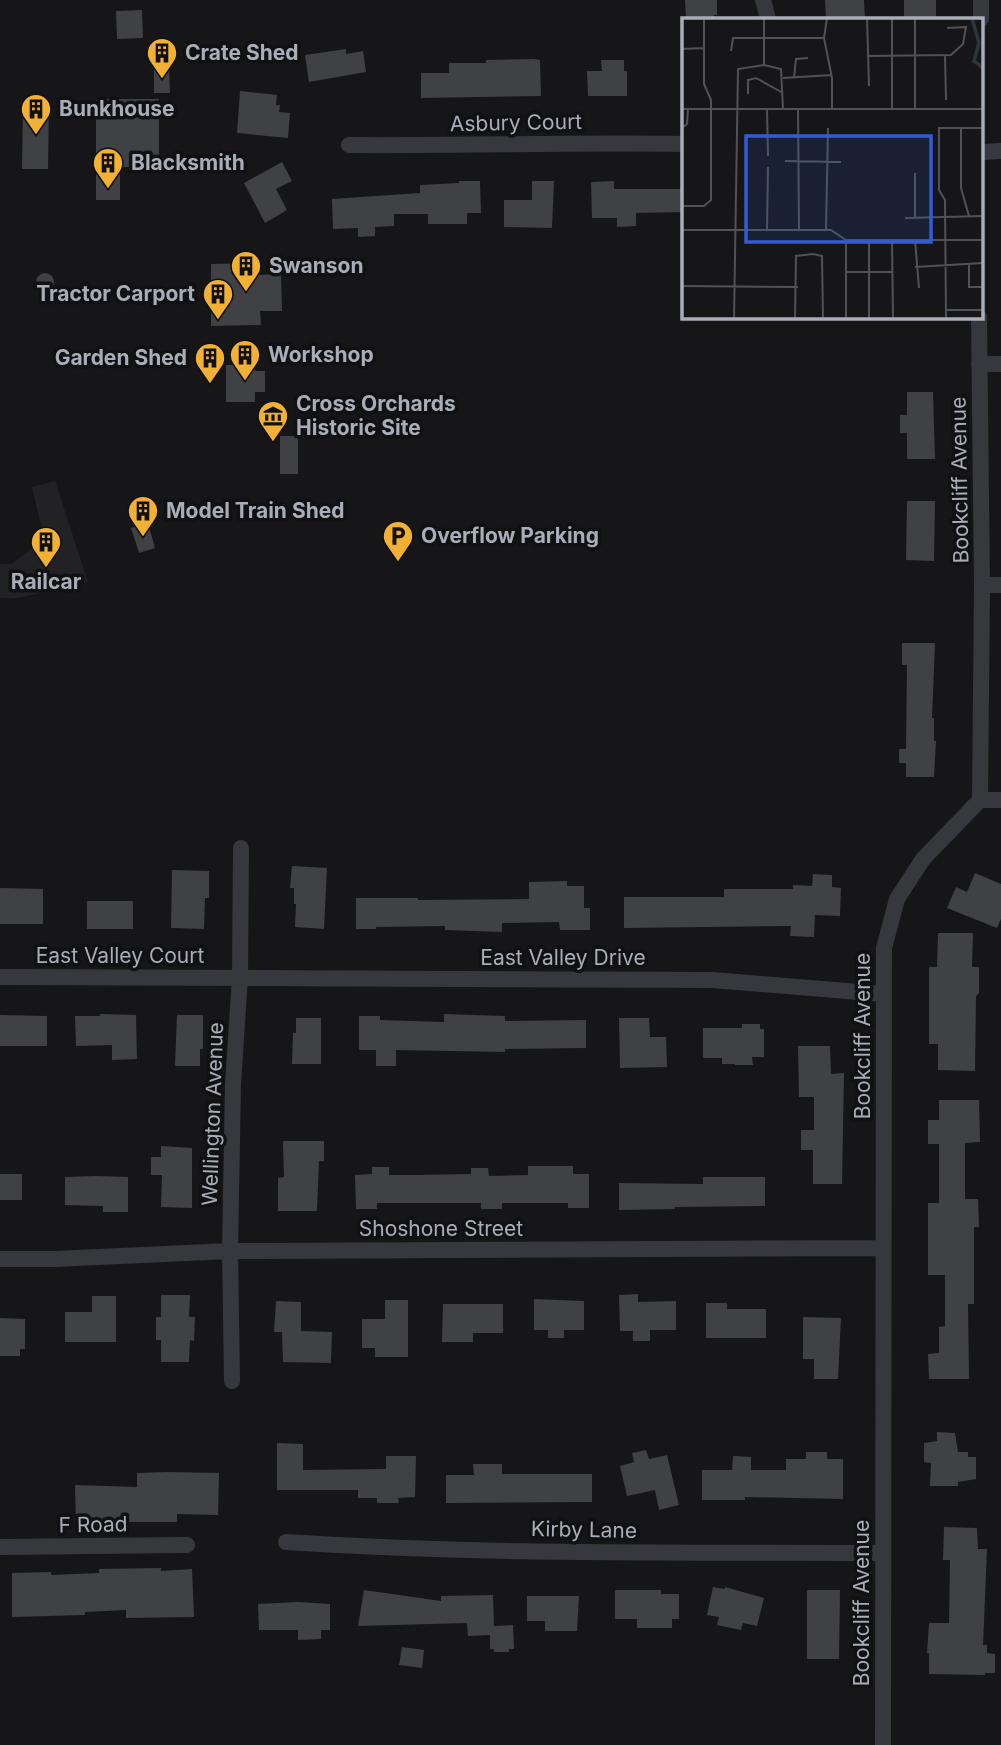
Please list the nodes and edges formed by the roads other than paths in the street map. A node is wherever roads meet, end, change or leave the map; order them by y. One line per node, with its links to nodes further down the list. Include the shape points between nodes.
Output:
1 (763, 0): 3 (street)
2 (981, 0): 4 (street)
3 (768, 18)
4 (981, 18)
5 (682, 144): 6 (street, Asbury Court)
6 (349, 145)
7 (979, 318): 9 (street, Bookcliff Avenue)
8 (1001, 364): 9 (street)
9 (979, 365): 10 (street, Bookcliff Avenue)
10 (982, 585): 11 (street); 12 (street, Bookcliff Avenue)
11 (1001, 585)
12 (980, 800): 13 (street); 17 (street, Bookcliff Avenue, via 923,859 897,899 884,948)
13 (1001, 800)
14 (241, 848): 16 (street, Wellington Avenue)
15 (0, 977): 16 (street, East Valley Court)
16 (240, 977): 17 (street, East Valley Drive, via 713,980); 19 (street, Wellington Avenue)
17 (884, 994): 18 (street, Bookcliff Avenue)
18 (883, 1248): 19 (street, Shoshone Street); 25 (street, Bookcliff Avenue)
19 (230, 1251): 20 (street, Shoshone Street); 21 (street, Wellington Avenue)
20 (0, 1259)
21 (232, 1381)
22 (286, 1542): 25 (street, Kirby Lane, via 581,1552)
23 (187, 1545): 24 (street, F Road)
24 (0, 1547)
25 (882, 1553): 26 (street, Bookcliff Avenue)
26 (883, 1745)

